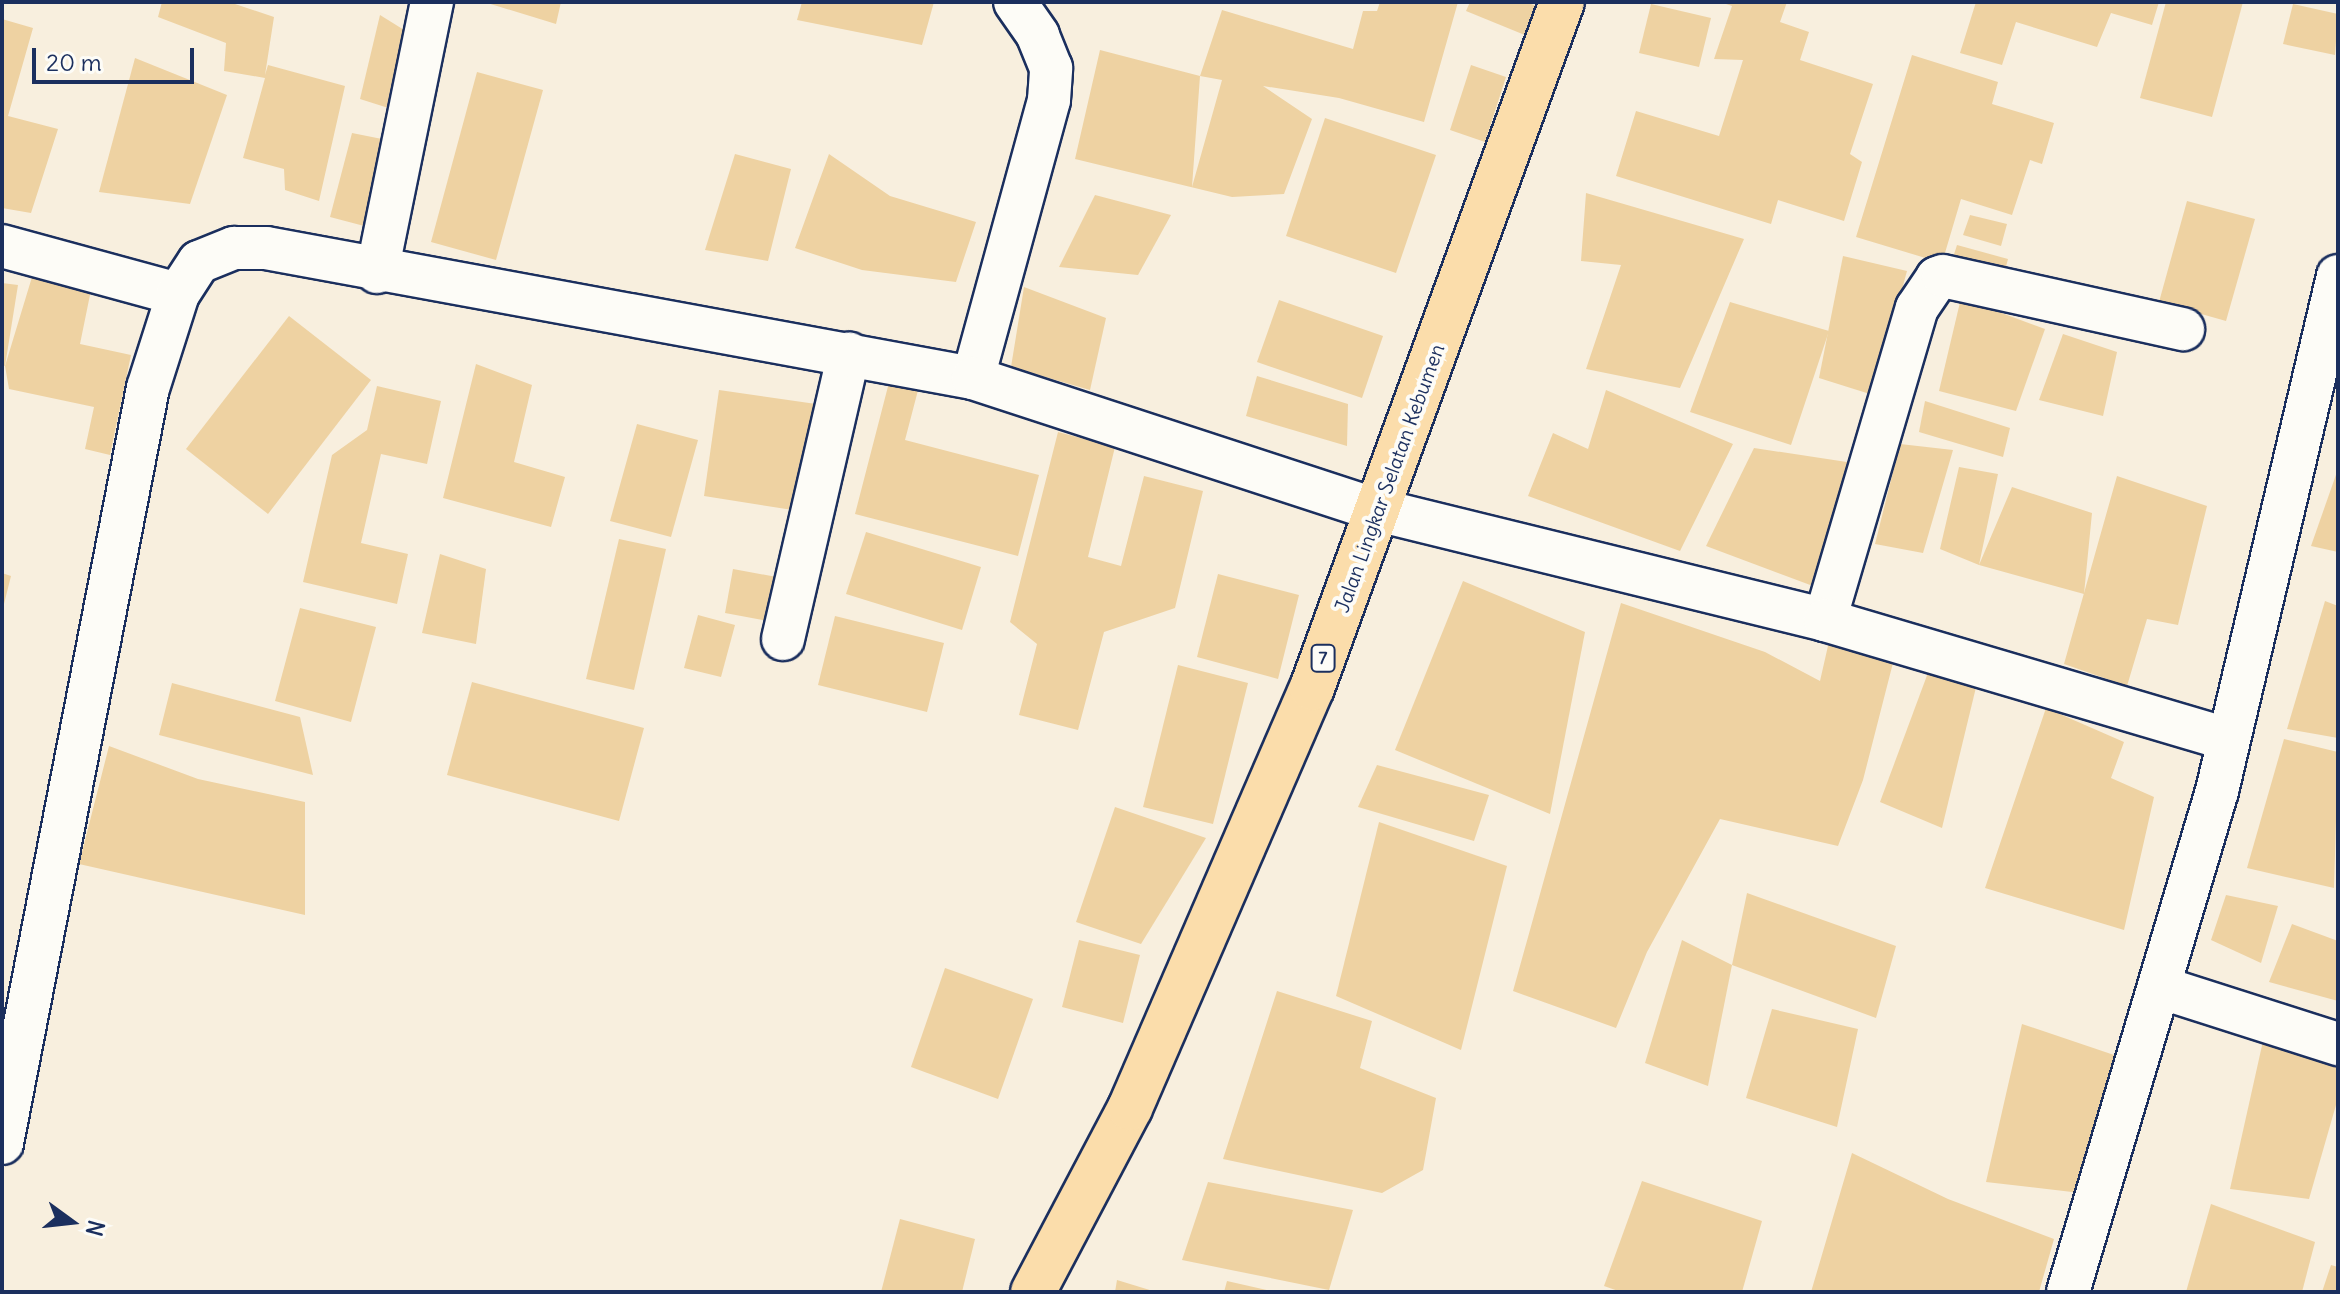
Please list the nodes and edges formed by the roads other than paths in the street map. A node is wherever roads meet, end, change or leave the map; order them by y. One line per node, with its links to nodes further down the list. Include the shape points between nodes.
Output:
1 (432, 2): 5 (street)
2 (1015, 2): 10 (street, via 1038,35 1051,68 1049,100)
3 (1562, 2): 11 (highway, Jalan Lingkar Selatan Kebumen / 7)
4 (2, 246): 7 (street)
5 (377, 272): 7 (street, via 266,248 234,248 199,262); 9 (street)
6 (2338, 276): 14 (street)
7 (178, 294): 17 (street, via 148,388)
8 (2183, 329): 12 (street, via 1937,278 1917,308)
9 (849, 354): 10 (street); 13 (street)
10 (973, 378): 11 (street)
11 (1378, 510): 12 (street); 18 (highway, Jalan Lingkar Selatan Kebumen / 7, via 1312,688 1130,1108)
12 (1825, 620): 14 (street)
13 (783, 639)
14 (2226, 739): 15 (street, via 2217,791)
15 (2159, 987): 16 (street); 19 (street)
16 (2338, 1044)
17 (2, 1143)
18 (1033, 1292)
19 (2068, 1292)

